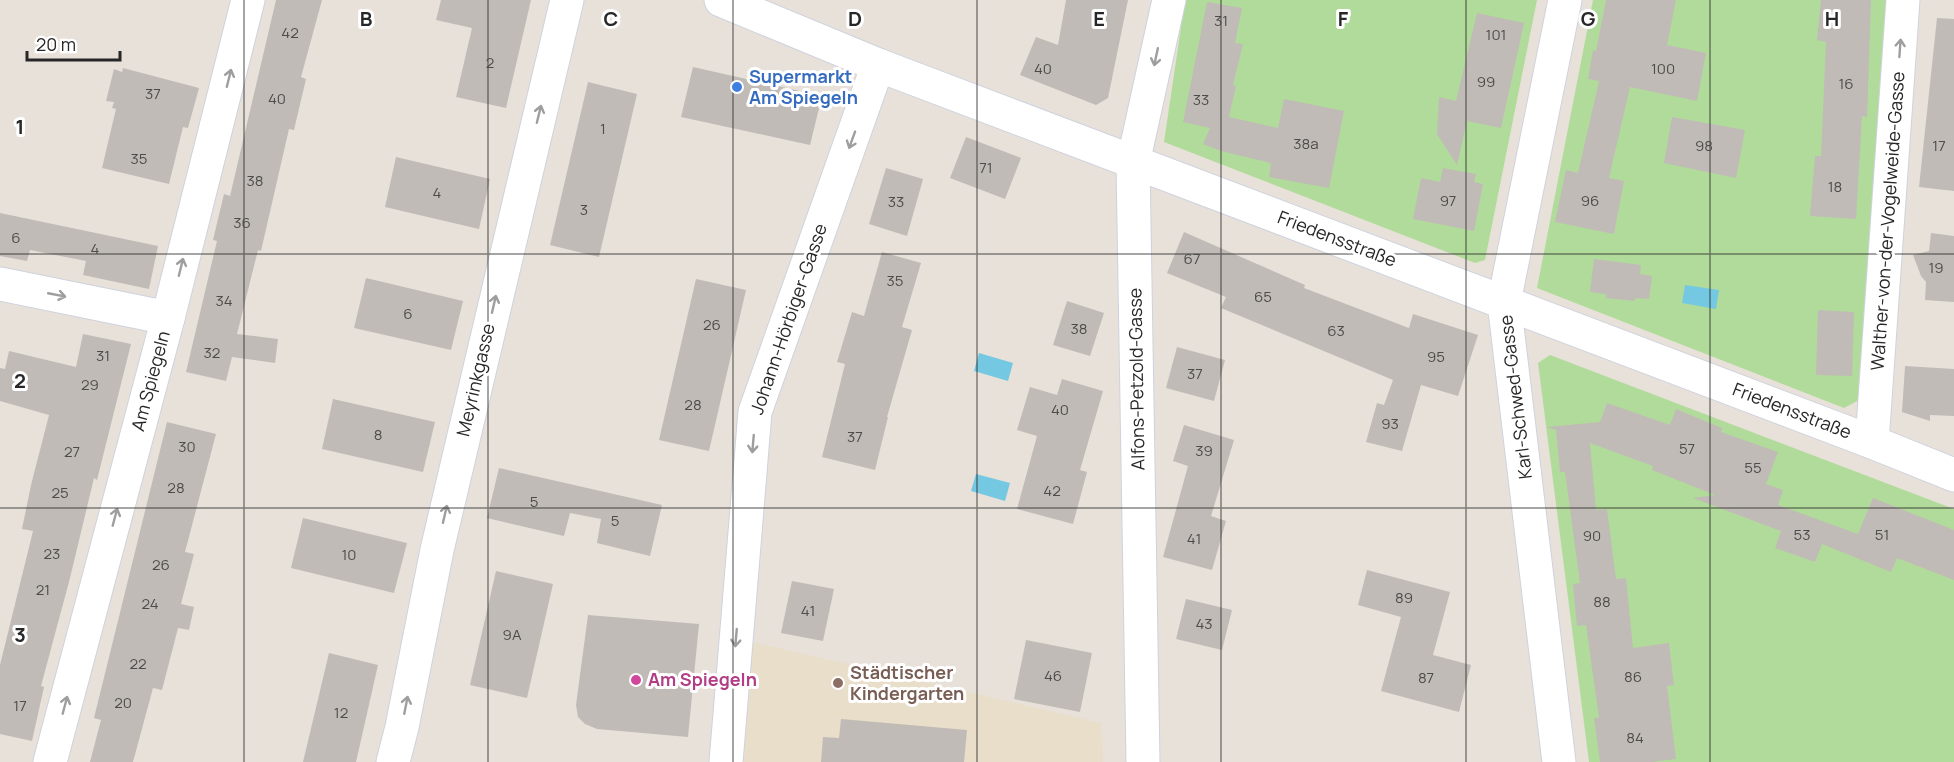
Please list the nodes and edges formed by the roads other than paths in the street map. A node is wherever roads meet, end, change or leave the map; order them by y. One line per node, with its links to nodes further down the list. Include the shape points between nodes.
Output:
1 (248, 0): 12 (street, Am Spiegeln, one-way to 1)
2 (567, 0): 16 (street, Meyrinkgasse, one-way to 2, via 437,550)
3 (721, 0): 7 (street, Friedensstraße)
4 (1169, 0): 9 (street, Alfons-Petzold-Gasse, one-way to 9)
5 (1564, 0): 11 (street, Karl-Schwed-Gasse)
6 (1903, 0): 13 (street, Walther-von-der-Vogelweide-Gasse, one-way to 6)
7 (784, 13): 8 (street, Friedensstraße)
8 (878, 65): 9 (street, Friedensstraße); 17 (street, Johann-Hörbiger-Gasse, one-way to 17, via 755,412)
9 (1133, 163): 11 (street, Friedensstraße); 18 (street, Alfons-Petzold-Gasse)
10 (0, 284): 12 (street, one-way to 12)
11 (1504, 302): 13 (street, Friedensstraße); 19 (street, Karl-Schwed-Gasse)
12 (168, 318): 15 (street, Am Spiegeln, one-way to 12)
13 (1872, 442): 14 (street, Friedensstraße)
14 (1954, 475)
15 (50, 762)
16 (393, 762)
17 (726, 762)
18 (1143, 762)
19 (1559, 762)

